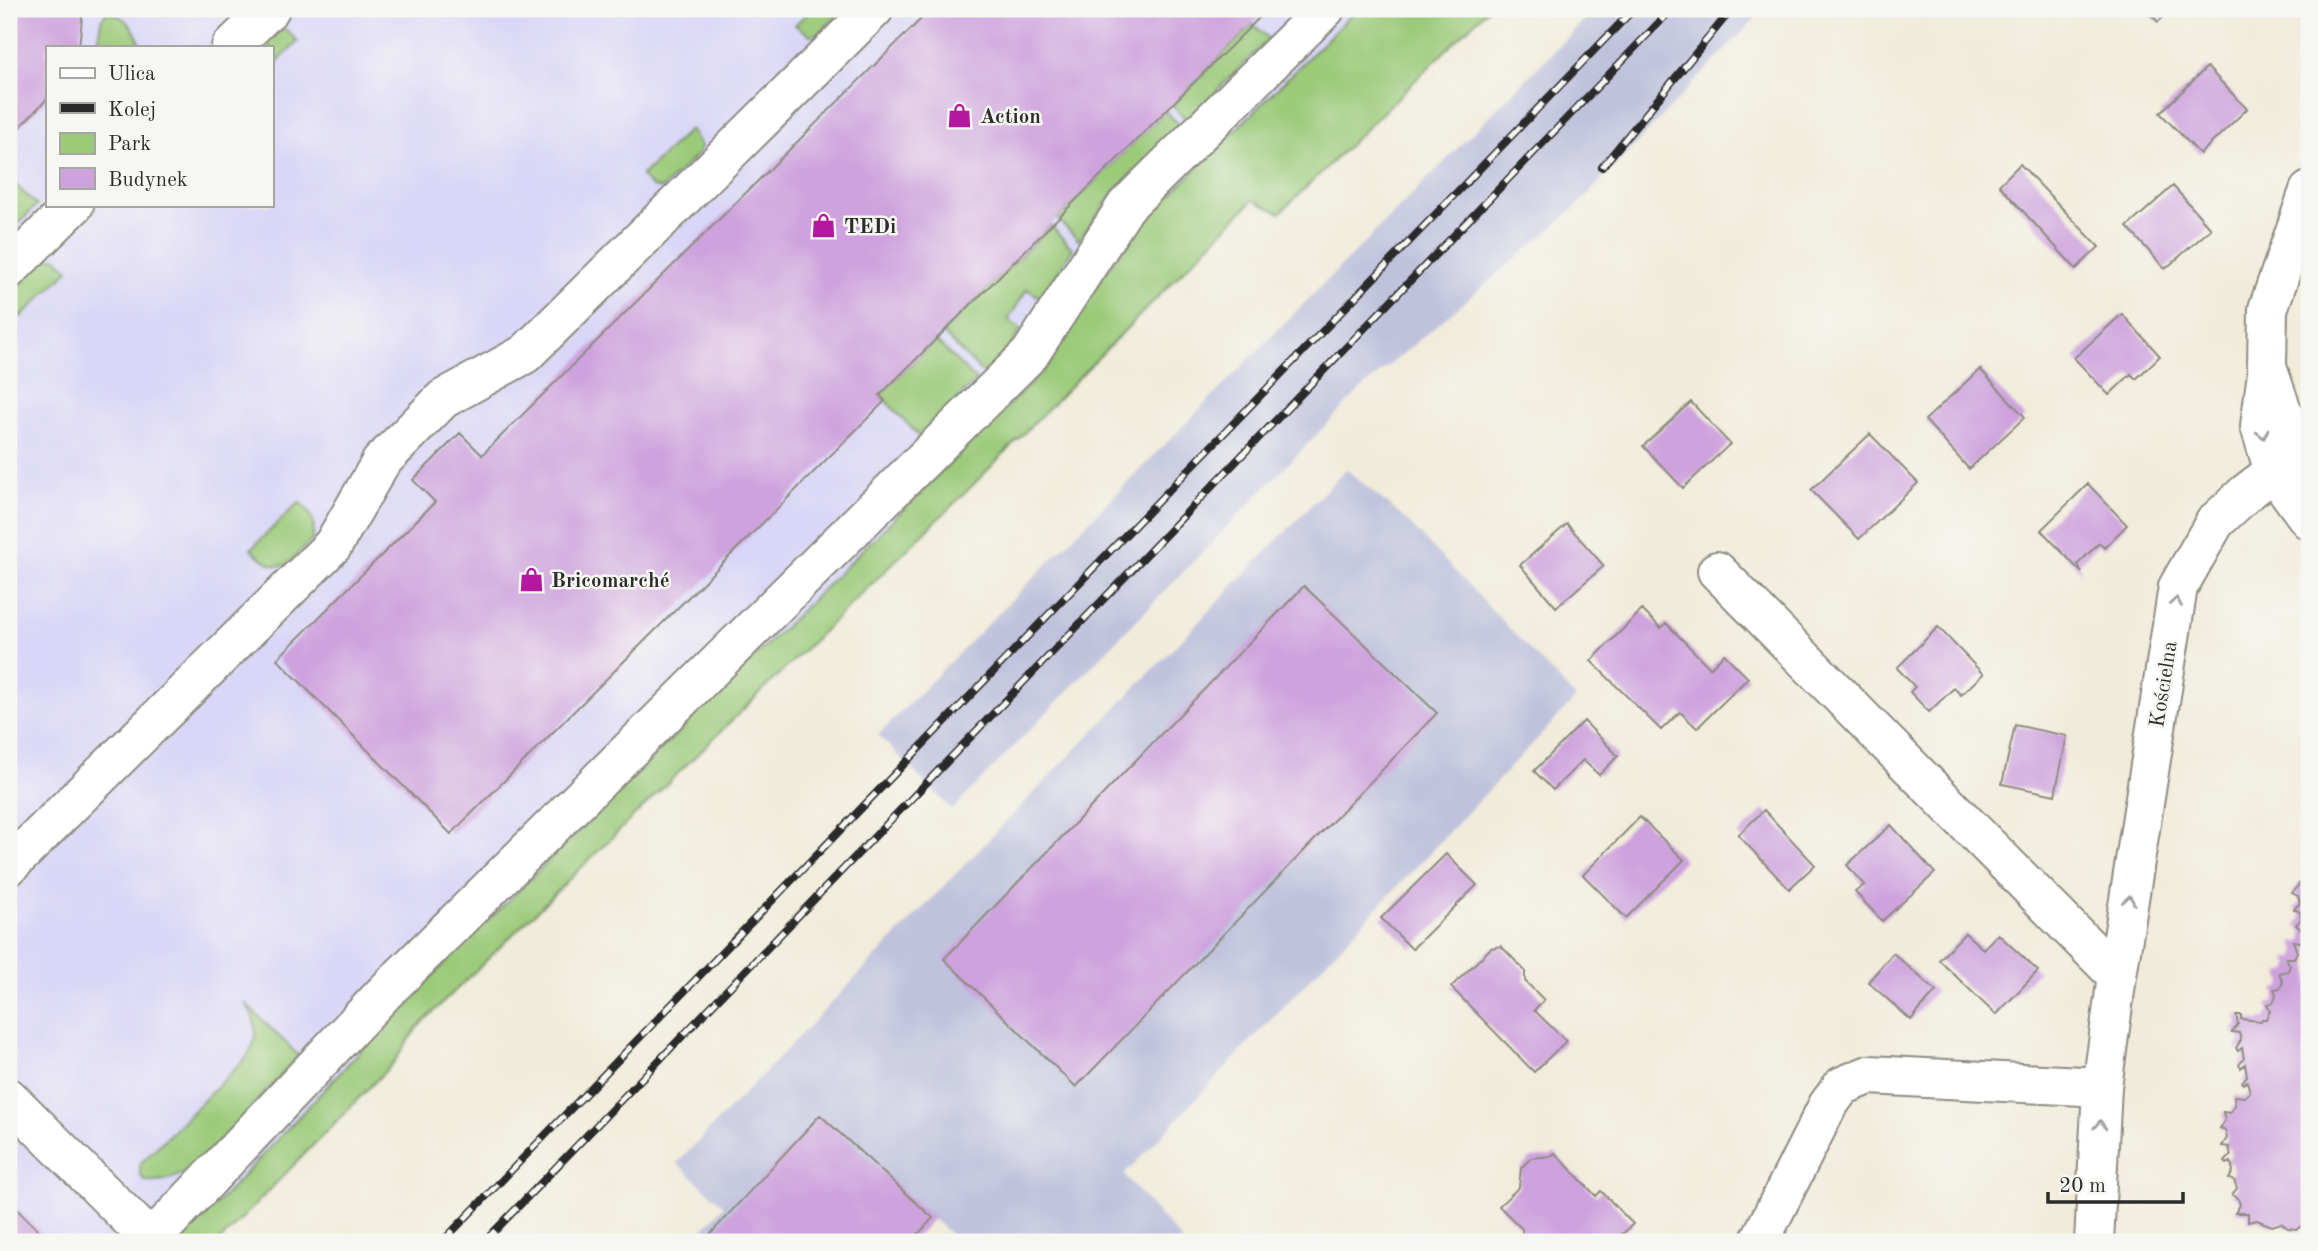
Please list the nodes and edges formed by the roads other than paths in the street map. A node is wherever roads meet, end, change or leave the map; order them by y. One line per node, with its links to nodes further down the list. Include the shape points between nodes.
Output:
1 (271, 9): 4 (street)
2 (874, 9): 13 (street, via 525,354 443,399 381,462 333,545)
3 (1325, 9): 16 (street, via 1126,206 1030,354 386,991 151,1240)
4 (233, 46)
5 (2309, 191): 8 (street, Kościelna, via 2268,309)
6 (73, 206): 7 (street)
7 (9, 270)
8 (2267, 367): 9 (street, Kościelna, via 2282,411); 10 (street, one-way to 10, via 2260,426)
9 (2308, 449): 10 (street, Kościelna)
10 (2274, 472): 11 (street); 14 (street, Kościelna, one-way to 10, via 2178,587 2215,522)
11 (2309, 520)
12 (1717, 571): 14 (street)
13 (9, 866)
14 (2117, 976): 15 (street, Kościelna)
15 (2102, 1087): 17 (street, via 1869,1075 1842,1086); 18 (street, Kościelna, one-way to 15)
16 (9, 1098)
17 (1759, 1242)
18 (2094, 1242)

